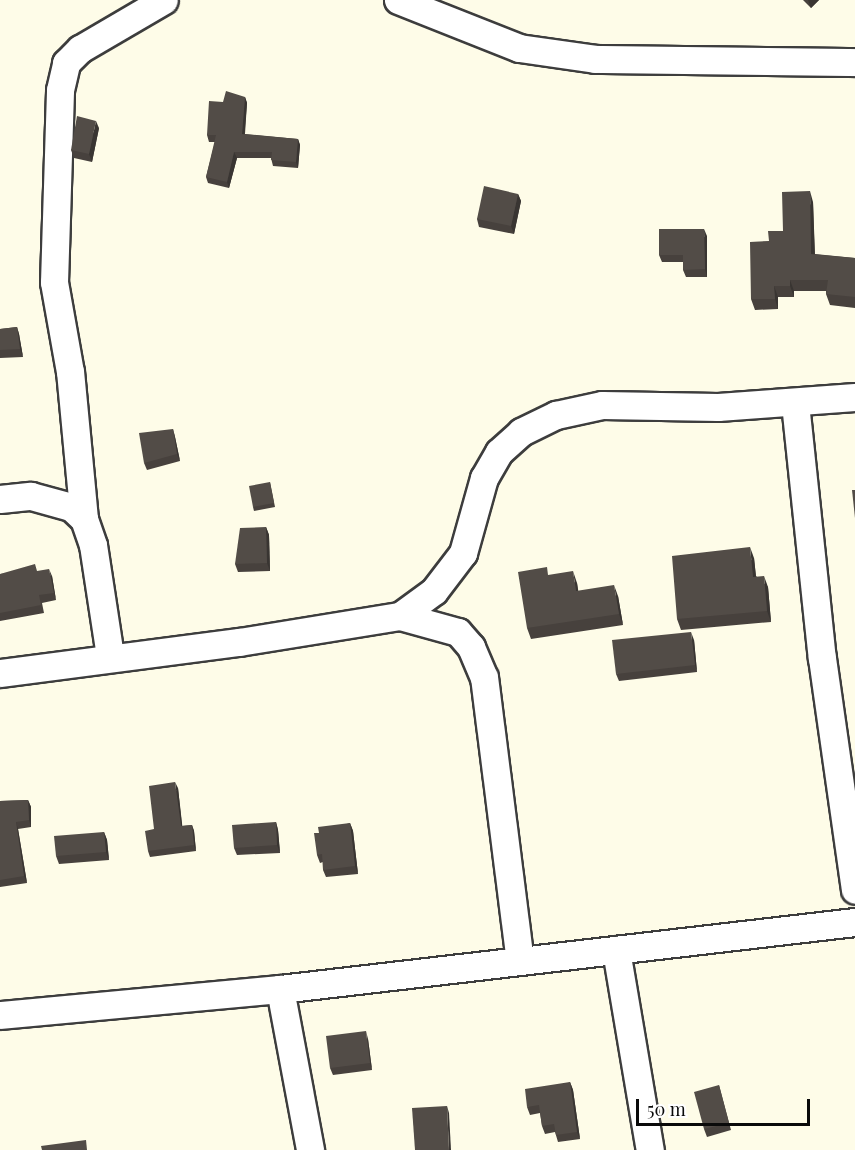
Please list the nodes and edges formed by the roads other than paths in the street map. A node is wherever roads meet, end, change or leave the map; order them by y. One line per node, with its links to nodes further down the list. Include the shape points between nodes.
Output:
1 (164, 0): 7 (street, via 80,49 66,63 60,90 54,282 70,372)
2 (399, 0): 3 (street, via 519,48 595,59)
3 (855, 62)
4 (855, 397): 5 (street)
5 (795, 403): 8 (street, via 718,407 602,405 556,415 521,432 499,452 484,478 463,553 434,591); 11 (street, via 822,658)
6 (0, 499): 7 (street, via 31,496 70,507)
7 (84, 519): 9 (street, via 93,545)
8 (400, 616): 9 (street, via 239,642); 14 (street, via 458,632 471,647 484,677)
9 (110, 656): 10 (street)
10 (0, 673)
11 (855, 890)
12 (855, 922): 13 (street)
13 (616, 950): 14 (street); 18 (street)
14 (520, 961): 15 (street)
15 (280, 989): 16 (street); 17 (street)
16 (0, 1015)
17 (310, 1150)
18 (650, 1150)

